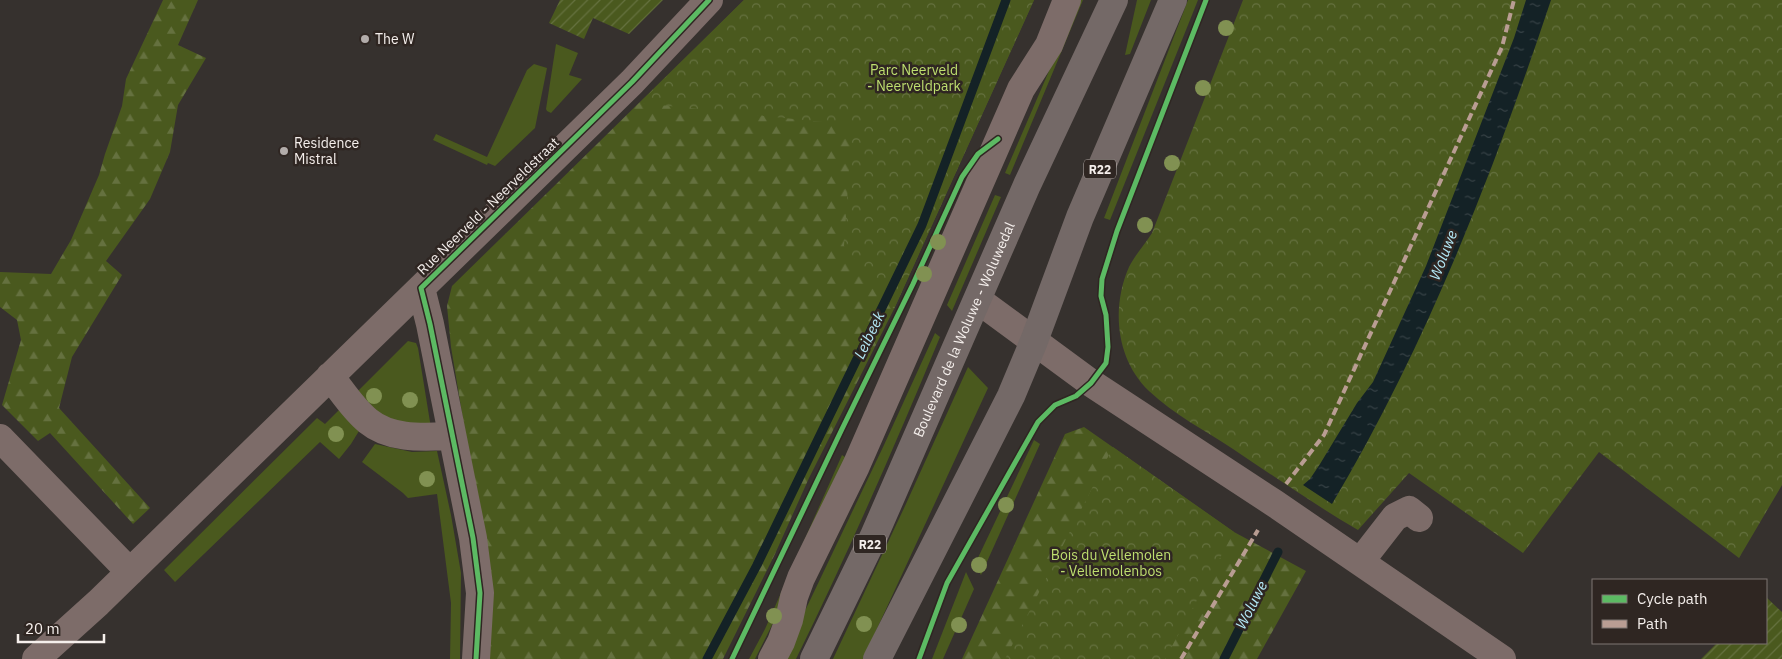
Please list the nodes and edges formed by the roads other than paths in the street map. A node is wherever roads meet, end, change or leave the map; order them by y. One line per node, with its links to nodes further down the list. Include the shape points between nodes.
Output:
1 (709, 0): 5 (street, Rue Neerveld - Neerveldstraat, via 632,82)
2 (1067, 0): 16 (street, via 1049,45 1021,89 860,458 802,578)
3 (1114, 0): 6 (highway, Boulevard de la Woluwe - Woluwedal / R22, via 1027,185)
4 (1173, 0): 7 (highway, R22, via 1080,217)
5 (421, 288): 8 (street); 9 (street, Rue Neerveld - Neerveldstraat)
6 (978, 300): 7 (street); 17 (highway, Boulevard de la Woluwe - Woluwedal / R22, via 873,538)
7 (1034, 342): 12 (street); 18 (highway, R22, via 1011,396)
8 (330, 376): 9 (street, via 368,421 386,432 428,438); 13 (street)
9 (451, 436): 15 (street, Rue Neerveld - Neerveldstraat, via 473,538 480,593)
10 (0, 438): 13 (street)
11 (1419, 518): 12 (street, via 1408,510 1395,517)
12 (1360, 562): 19 (street)
13 (130, 572): 14 (street)
14 (36, 659)
15 (476, 659)
16 (772, 659)
17 (814, 659)
18 (877, 659)
19 (1502, 659)

